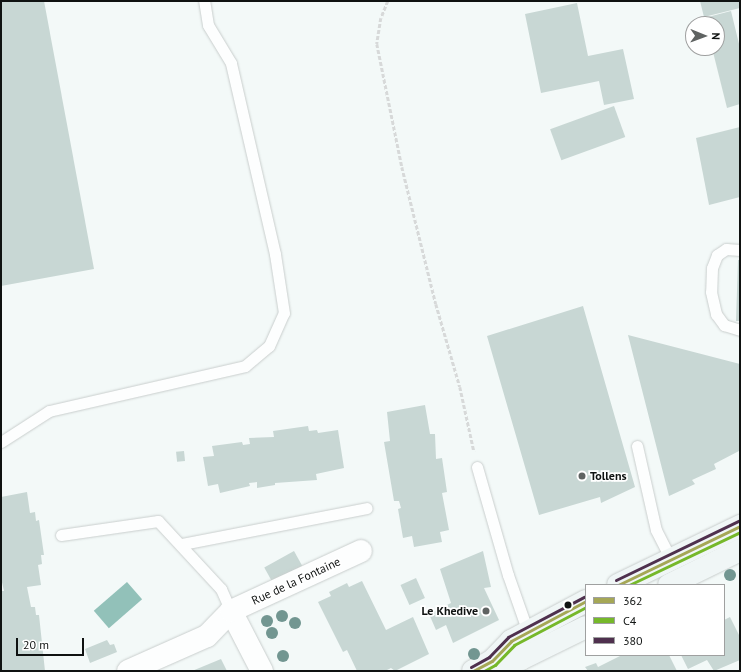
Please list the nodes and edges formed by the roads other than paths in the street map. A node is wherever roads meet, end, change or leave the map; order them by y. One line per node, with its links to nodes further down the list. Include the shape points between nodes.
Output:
1 (204, 1): 4 (lane, via 208,25 231,63 275,254 284,313 269,346 245,366 49,411)
2 (740, 250): 3 (lane, via 726,249 717,255 712,268 711,292 716,314 724,325)
3 (740, 330)
4 (1, 442)
5 (637, 446): 13 (lane, via 656,530)
6 (477, 467): 19 (lane, via 508,575)
7 (367, 508): 10 (lane)
8 (740, 526): 13 (main road)
9 (61, 535): 10 (lane, via 158,521)
10 (182, 544): 17 (lane, via 221,589)
11 (740, 550): 15 (main road)
12 (361, 551): 17 (street, Rue de la Fontaine)
13 (671, 559): 14 (main road)
14 (620, 584)
15 (671, 584)
16 (585, 602): 19 (main road)
17 (231, 611): 21 (street, Rue de la Fontaine, via 207,636); 22 (street)
18 (585, 627): 20 (main road, via 521,659)
19 (528, 632): 20 (main road, via 511,641)
20 (492, 661): 23 (main road)
21 (128, 671)
22 (262, 671)
23 (473, 671)

